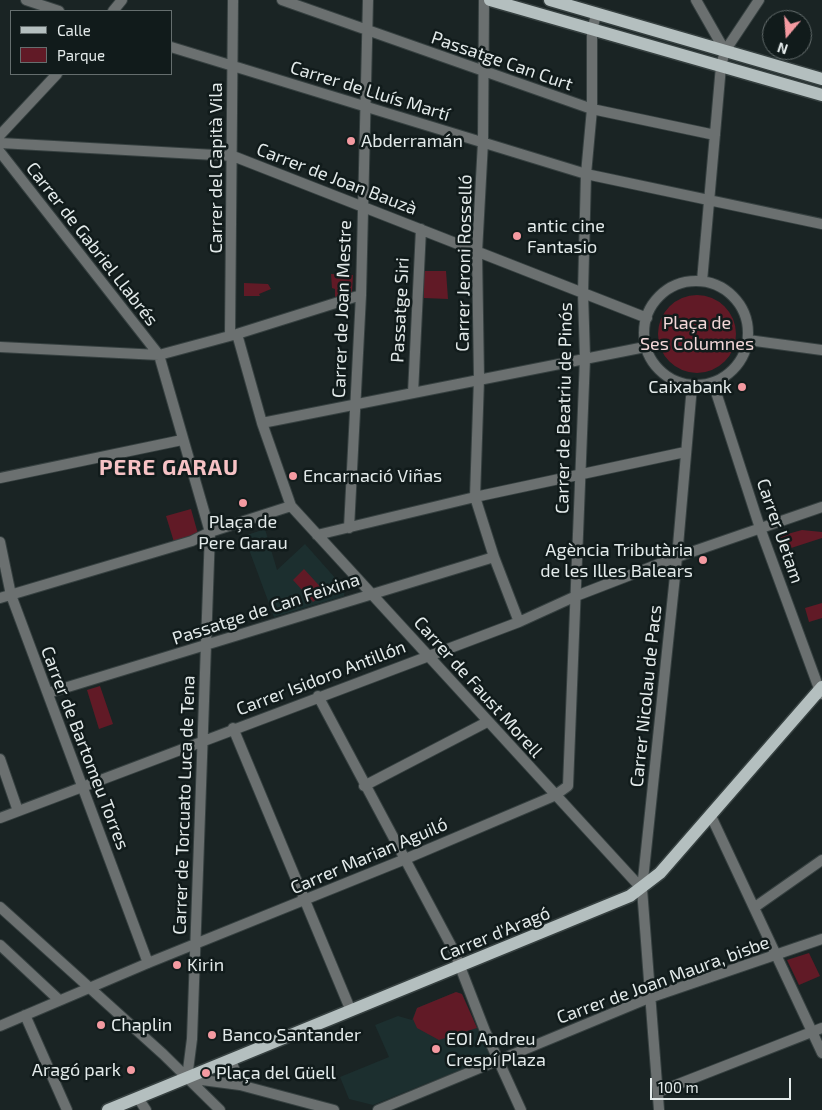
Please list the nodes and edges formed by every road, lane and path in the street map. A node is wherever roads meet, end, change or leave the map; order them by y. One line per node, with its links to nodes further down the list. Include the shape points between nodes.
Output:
1 (26, 0): 11 (street)
2 (122, 0): 12 (street)
3 (233, 0): 18 (street, Carrer del Capità Vila)
4 (282, 0): 15 (street, Passatge Can Curt)
5 (368, 0): 15 (street, Carrer de Joan Mestre)
6 (484, 0): 20 (street, Carrer Jeroni Rosselló)
7 (490, 0): 14 (main road)
8 (550, 0): 13 (main road)
9 (696, 0): 17 (street)
10 (759, 0): 17 (street)
11 (56, 10)
12 (114, 10)
13 (596, 15): 14 (street, Carrer de Beatriu de Pinós); 17 (main road)
14 (592, 30): 19 (main road); 25 (street, Carrer de Beatriu de Pinós)
15 (368, 31): 20 (street, Passatge Can Curt); 24 (street, Carrer de Joan Mestre)
16 (172, 47): 18 (street, Carrer de Lluís Martí)
17 (725, 51): 19 (street); 22 (main road)
18 (233, 66): 24 (street, Carrer de Lluís Martí); 31 (street, Carrer del Capità Vila)
19 (721, 66): 23 (main road); 27 (street)
20 (485, 72): 25 (street, Passatge Can Curt); 28 (street, Carrer Jeroni Rosselló)
21 (56, 75): 26 (street)
22 (822, 79)
23 (822, 95)
24 (365, 107): 28 (street, Carrer de Lluís Martí); 34 (street, Carrer de Joan Mestre)
25 (592, 109): 27 (street, Passatge Can Curt); 32 (street, Carrer de Beatriu de Pinós)
26 (0, 135)
27 (715, 135): 33 (street)
28 (484, 142): 32 (street, Carrer de Lluís Martí); 37 (street, Carrer Jeroni Rosselló)
29 (0, 143): 31 (street, Carrer de Joan Bauzà)
30 (0, 152): 47 (street, Carrer de Gabriel Llabrés)
31 (233, 156): 34 (street, Carrer de Joan Bauzà); 42 (street, Carrer del Capità Vila)
32 (586, 174): 33 (street, Carrer de Lluís Martí); 39 (street, Carrer de Beatriu de Pinós)
33 (709, 199): 35 (street, Carrer de Lluís Martí); 38 (street)
34 (362, 206): 36 (street, Carrer de Joan Bauzà); 40 (street, Carrer de Joan Mestre)
35 (822, 224)
36 (421, 229): 37 (street, Carrer de Joan Bauzà); 52 (street, Passatge Siri)
37 (478, 252): 39 (street, Carrer de Joan Bauzà); 49 (street, Carrer Jeroni Rosselló)
38 (702, 281): 41 (street, via 676,285 652,304); 43 (street, via 723,287 734,297 742,310)
39 (583, 293): 41 (street, Carrer de Joan Bauzà); 48 (street, Carrer de Beatriu de Pinós)
40 (361, 296): 42 (street); 53 (street, Carrer de Joan Mestre)
41 (647, 318): 45 (street, via 643,334)
42 (234, 334): 47 (street); 54 (street)
43 (748, 340): 46 (street); 50 (street, via 736,366)
44 (0, 347): 47 (street)
45 (645, 347): 48 (street); 51 (street, via 653,362 667,375)
46 (822, 350)
47 (158, 355): 55 (street)
48 (585, 358): 49 (street); 57 (street, Carrer de Beatriu de Pinós)
49 (480, 379): 52 (street); 59 (street, Carrer Jeroni Rosselló)
50 (713, 383): 51 (street); 63 (street, Carrer Uetam)
51 (692, 386): 56 (street, Carrer Nicolau de Pacs)
52 (413, 393): 53 (street)
53 (356, 405): 54 (street); 62 (street, Carrer de Joan Mestre)
54 (262, 423): 60 (street)
55 (182, 440): 58 (street); 64 (street)
56 (685, 452): 57 (street); 68 (street, Carrer Nicolau de Pacs)
57 (579, 474): 59 (street); 71 (street, Carrer de Beatriu de Pinós)
58 (0, 478)
59 (475, 497): 62 (street); 67 (street)
60 (291, 506): 64 (street); 65 (street, Carrer de Faust Morell)
61 (822, 507): 63 (street, Carrer Isidoro Antillón)
62 (349, 528): 65 (street)
63 (760, 528): 68 (street, Carrer Isidoro Antillón); 76 (street, Carrer Uetam)
64 (210, 532): 70 (street, via 192,541); 74 (street, Carrer de Torcuato Luca de Tena)
65 (317, 535): 69 (street, Carrer de Faust Morell)
66 (1, 548): 70 (street, Carrer de Bartomeu Torres)
67 (494, 556): 69 (street, Passatge de Can Feixina); 73 (street)
68 (677, 557): 71 (street, Carrer Isidoro Antillón); 91 (street, Carrer Nicolau de Pacs)
69 (370, 593): 74 (street, Passatge de Can Feixina); 75 (street, Carrer de Faust Morell)
70 (11, 595): 72 (street); 77 (street, Carrer de Bartomeu Torres)
71 (576, 596): 73 (street, Carrer Isidoro Antillón); 85 (street, Carrer de Beatriu de Pinós, via 568,786)
72 (0, 598)
73 (519, 622): 75 (street, Carrer Isidoro Antillón)
74 (207, 645): 77 (street, Passatge de Can Feixina); 81 (street, Carrer de Torcuato Luca de Tena)
75 (426, 655): 78 (street, Carrer Isidoro Antillón); 79 (street, Carrer de Faust Morell)
76 (821, 690): 87 (main road, Carrer d'Aragó)
77 (48, 693): 83 (street, Carrer de Bartomeu Torres)
78 (318, 696): 80 (street, Carrer Isidoro Antillón); 84 (street)
79 (487, 722): 84 (street); 85 (street, Carrer de Faust Morell)
80 (233, 728): 81 (street, Carrer Isidoro Antillón); 92 (street)
81 (202, 740): 83 (street, Carrer Isidoro Antillón); 96 (street, Carrer de Torcuato Luca de Tena)
82 (0, 759): 86 (street)
83 (83, 786): 86 (street, Carrer Isidoro Antillón); 99 (street, Carrer de Bartomeu Torres)
84 (364, 786): 89 (street)
85 (554, 796): 89 (street, Carrer Marian Aguiló); 91 (street, Carrer de Faust Morell)
86 (18, 811): 88 (street, Carrer Isidoro Antillón)
87 (710, 816): 91 (main road, Carrer d'Aragó); 94 (street)
88 (0, 818)
89 (403, 860): 92 (street, Carrer Marian Aguiló); 100 (street)
90 (822, 860): 94 (street)
91 (642, 889): 100 (main road, Carrer d'Aragó, via 606,908); 102 (street, Carrer Nicolau de Pacs)
92 (306, 900): 96 (street, Carrer Marian Aguiló); 104 (street)
93 (0, 907): 101 (street)
94 (755, 907): 98 (street)
95 (822, 939): 98 (street, Carrer de Joan Maura, bisbe)
96 (195, 944): 99 (street, Carrer Marian Aguiló); 111 (street, Carrer de Torcuato Luca de Tena, via 192,1042)
97 (0, 945): 103 (street)
98 (777, 955): 102 (street, Carrer de Joan Maura, bisbe); 107 (street)
99 (148, 963): 101 (street, Carrer Marian Aguiló)
100 (460, 967): 104 (main road, Carrer d'Aragó); 110 (street)
101 (89, 988): 103 (street, Carrer Marian Aguiló); 111 (street)
102 (649, 998): 110 (street, Carrer de Joan Maura, bisbe); 113 (street, Carrer Nicolau de Pacs)
103 (59, 1000): 105 (street, Carrer Marian Aguiló)
104 (351, 1012): 109 (main road, Carrer d'Aragó)
105 (26, 1015): 106 (street, Carrer Marian Aguiló); 115 (street)
106 (0, 1026)
107 (817, 1030): 108 (street); 113 (street)
108 (822, 1054)
109 (231, 1060): 111 (main road, Carrer d'Aragó); 112 (street, via 235,1072)
110 (498, 1060): 120 (street, Carrer de Joan Maura, bisbe); 121 (street)
111 (187, 1078): 112 (street); 114 (main road, Carrer d'Aragó); 118 (street)
112 (226, 1083): 119 (street)
113 (658, 1092): 122 (street, Carrer Nicolau de Pacs)
114 (138, 1098): 116 (main road, Carrer d'Aragó); 117 (street)
115 (67, 1110)
116 (108, 1110)
117 (146, 1110)
118 (220, 1110)
119 (334, 1110)
120 (378, 1110)
121 (521, 1110)
122 (659, 1110)

